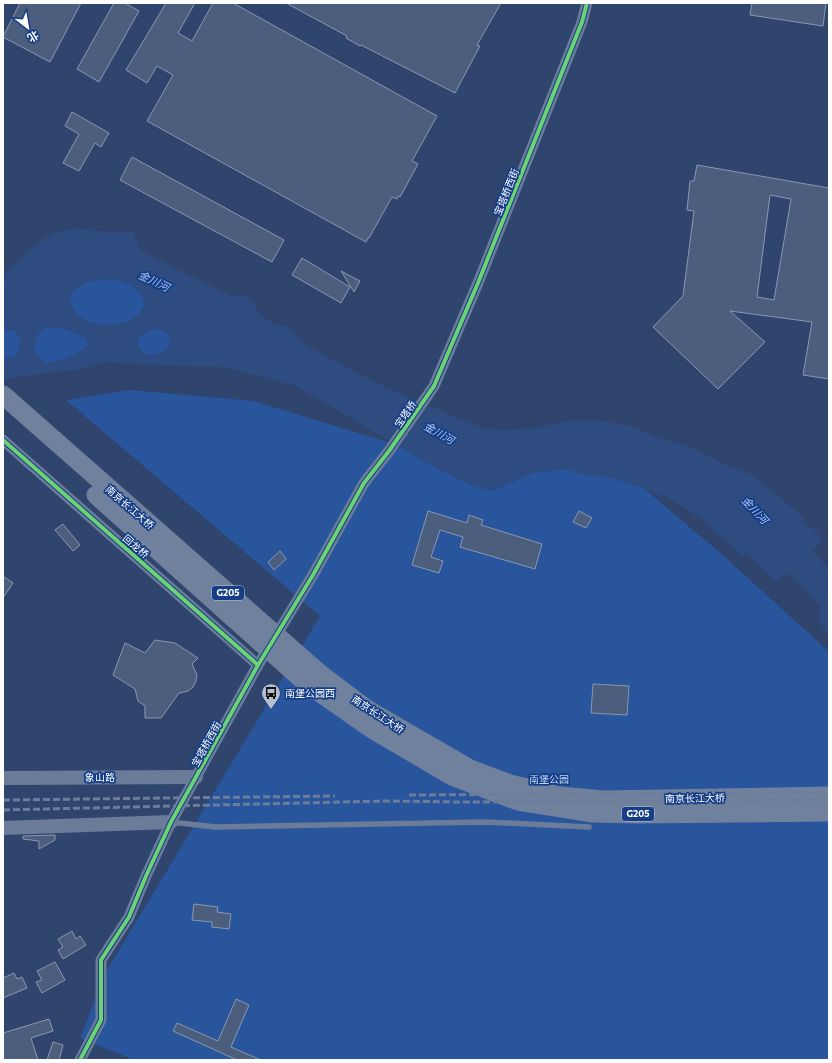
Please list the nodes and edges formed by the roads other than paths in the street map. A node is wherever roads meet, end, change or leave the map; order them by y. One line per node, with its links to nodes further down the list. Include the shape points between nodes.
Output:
1 (587, 3): 2 (street, 宝塔桥西街, via 574,43)
2 (434, 386): 6 (street, 宝塔桥)
3 (3, 394): 10 (highway, 南京长江大桥 / G205, via 319,673 368,710 470,769 510,784 560,796 603,800)
4 (3, 411): 11 (highway, 南京长江大桥 / G205, via 306,683 372,729 452,776 518,801 593,813)
5 (3, 440): 7 (street, 回龙桥)
6 (389, 451): 7 (street, 宝塔桥西街, via 364,484)
7 (258, 665): 8 (street, 宝塔桥西街)
8 (196, 777): 9 (street, 象山路); 12 (street, 宝塔桥西街)
9 (3, 778)
10 (829, 796)
11 (829, 812)
12 (171, 822): 13 (lane, via 215,827 485,822); 14 (street); 15 (street, 宝塔桥西街, via 129,917 101,960 101,1020)
13 (588, 827)
14 (3, 828)
15 (80, 1060)

